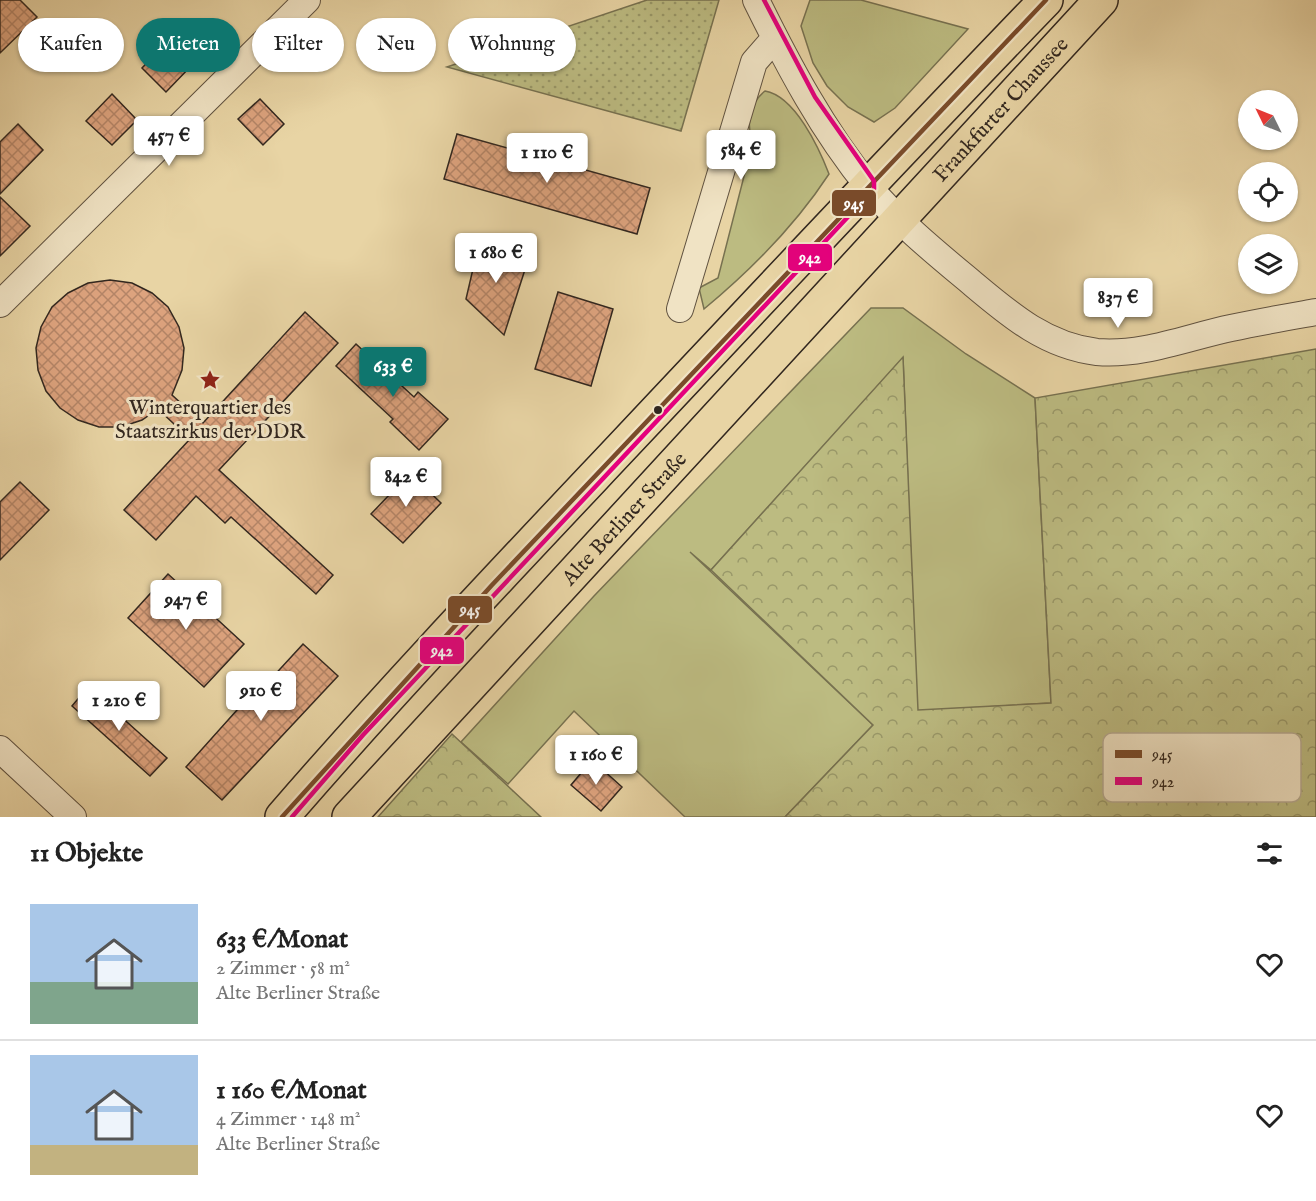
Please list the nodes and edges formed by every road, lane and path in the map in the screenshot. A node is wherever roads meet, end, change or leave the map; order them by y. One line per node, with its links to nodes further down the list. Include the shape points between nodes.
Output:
1 (307, 0): 8 (street)
2 (756, 0): 5 (street)
3 (1046, 0): 6 (main road, Frankfurter Chaussee)
4 (1101, 0): 7 (main road, Frankfurter Chaussee)
5 (775, 38): 6 (street, via 809,101); 9 (street, via 754,62)
6 (868, 185): 7 (street); 13 (main road, via 357,730)
7 (898, 219): 10 (street, via 1006,312 1034,332 1066,346 1099,352 1139,350); 14 (main road, Alte Berliner Straße)
8 (0, 304)
9 (680, 309)
10 (1316, 312)
11 (0, 749): 12 (street)
12 (73, 817)
13 (282, 817)
14 (349, 817)

